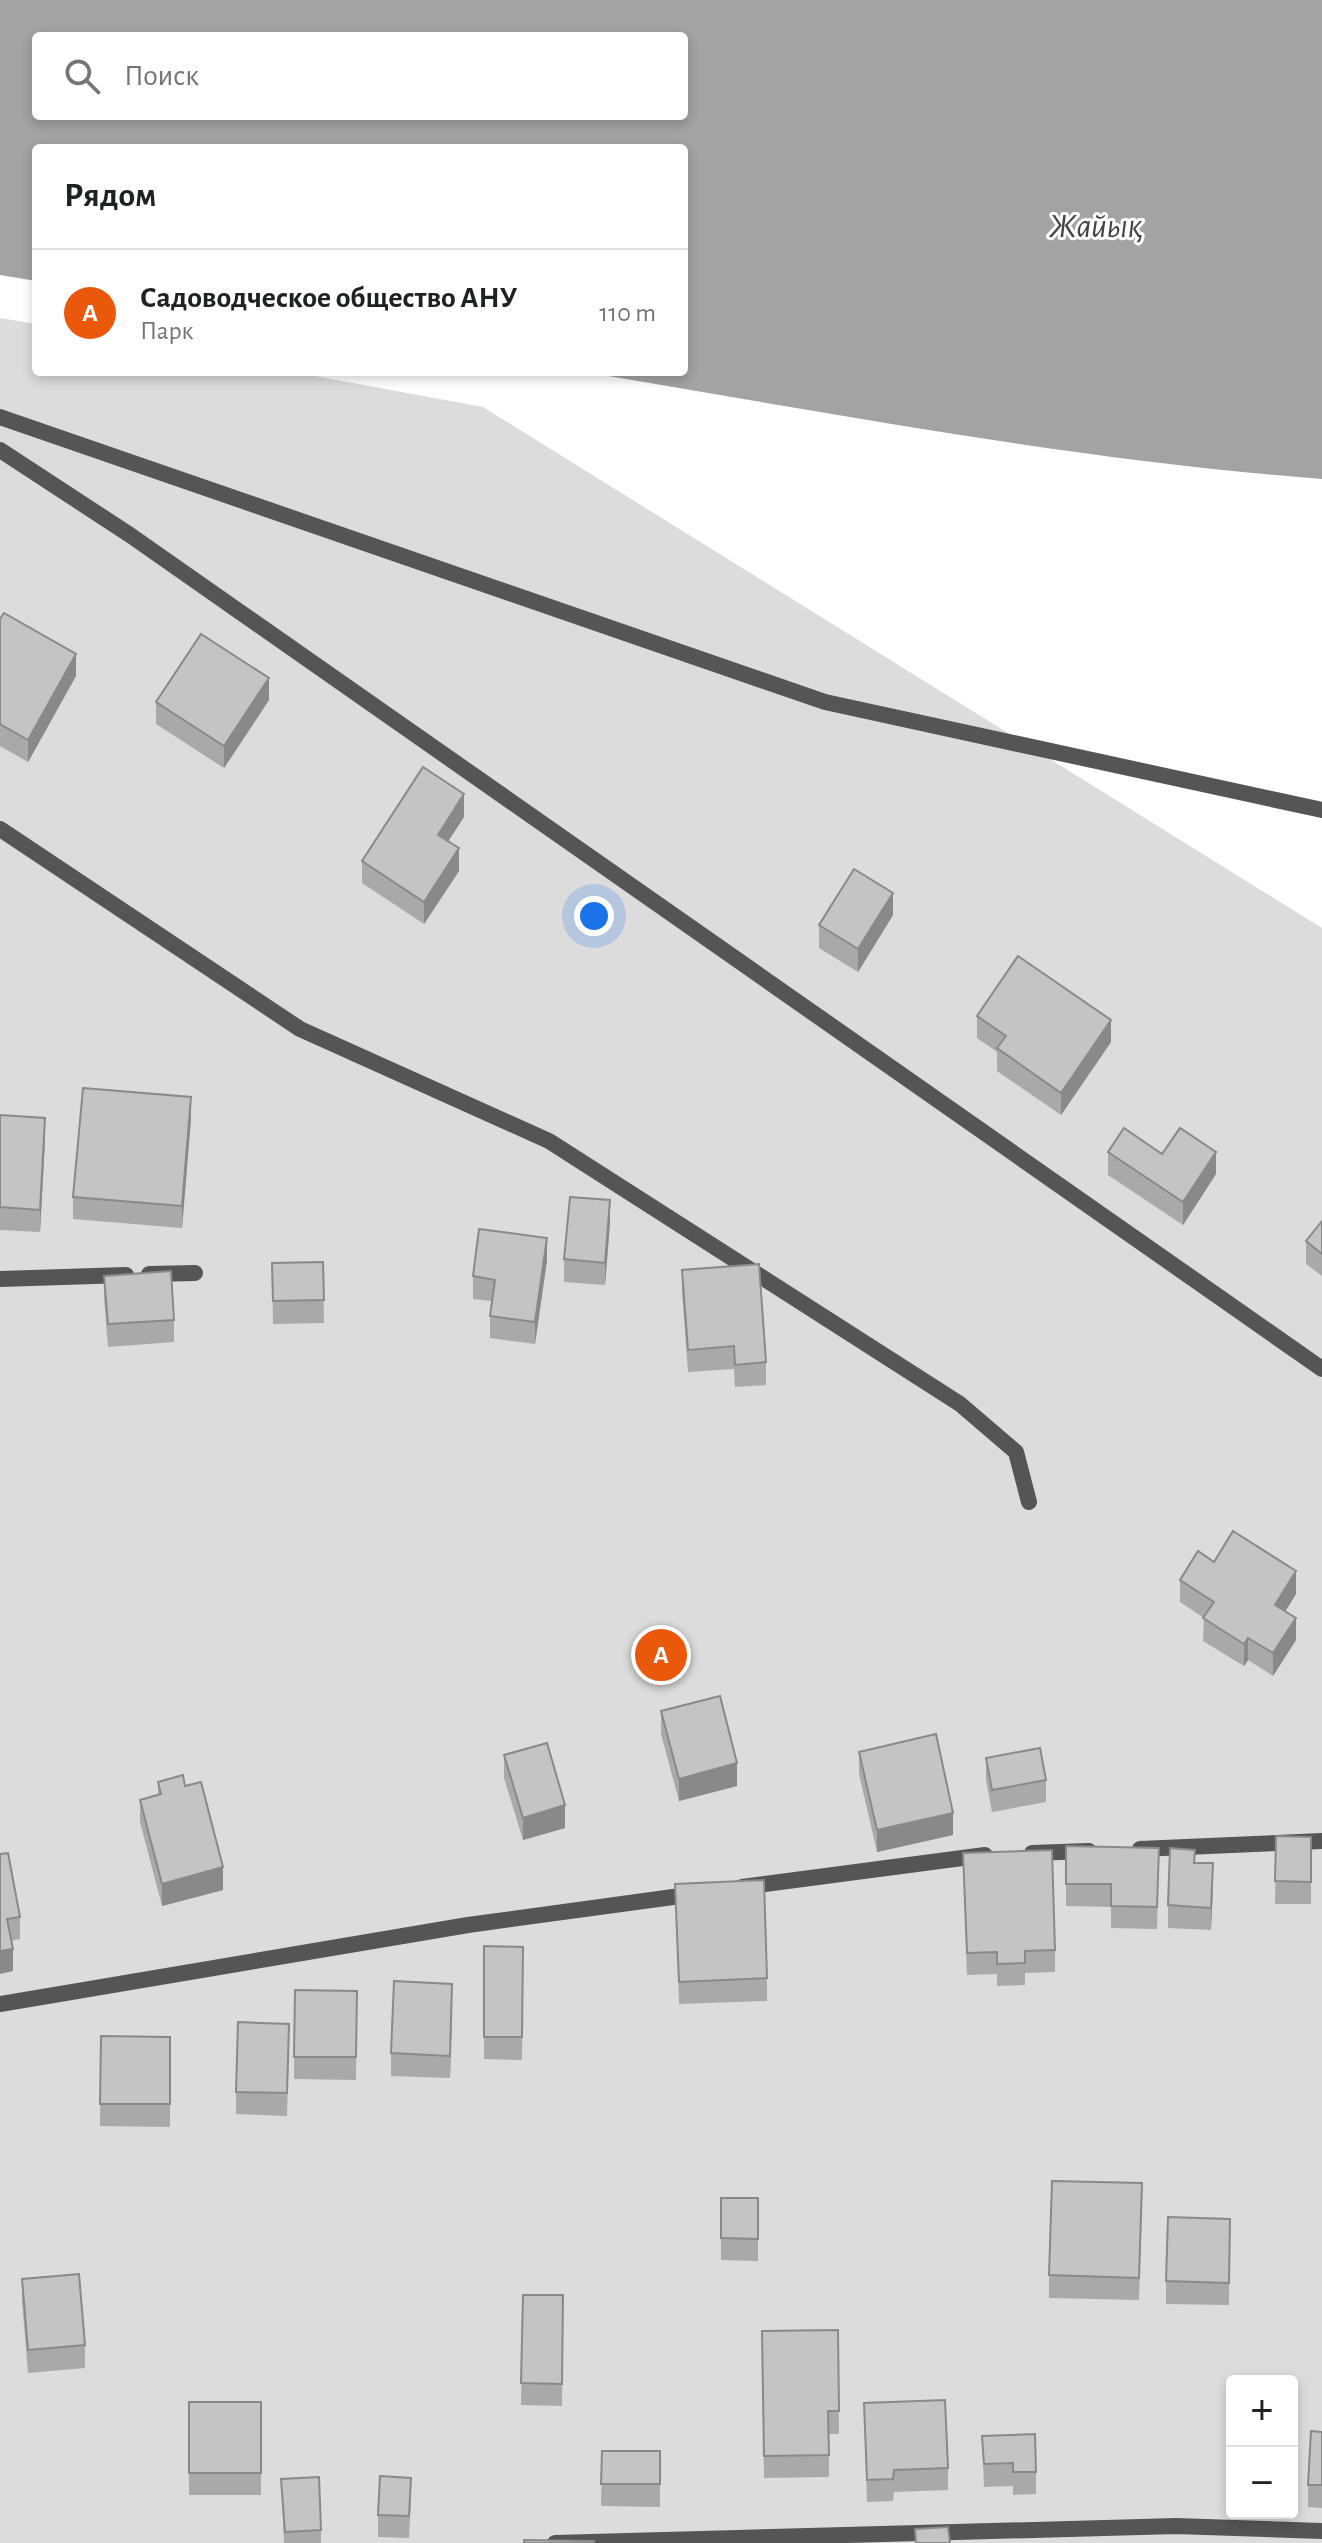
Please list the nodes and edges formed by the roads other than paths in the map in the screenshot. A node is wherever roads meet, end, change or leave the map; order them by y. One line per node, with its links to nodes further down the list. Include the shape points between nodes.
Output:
1 (0, 417): 3 (street, via 825,702)
2 (0, 450): 7 (street, via 130,535)
3 (1322, 810)
4 (0, 829): 8 (street, via 300,1029 549,1141 960,1404 1016,1452)
5 (195, 1273): 6 (street)
6 (0, 1279)
7 (1322, 1369)
8 (1029, 1502)
9 (1322, 1841): 10 (street, via 978,1855 468,1925)
10 (0, 2004)
11 (1322, 2531): 12 (street, via 1176,2526)
12 (555, 2543)

